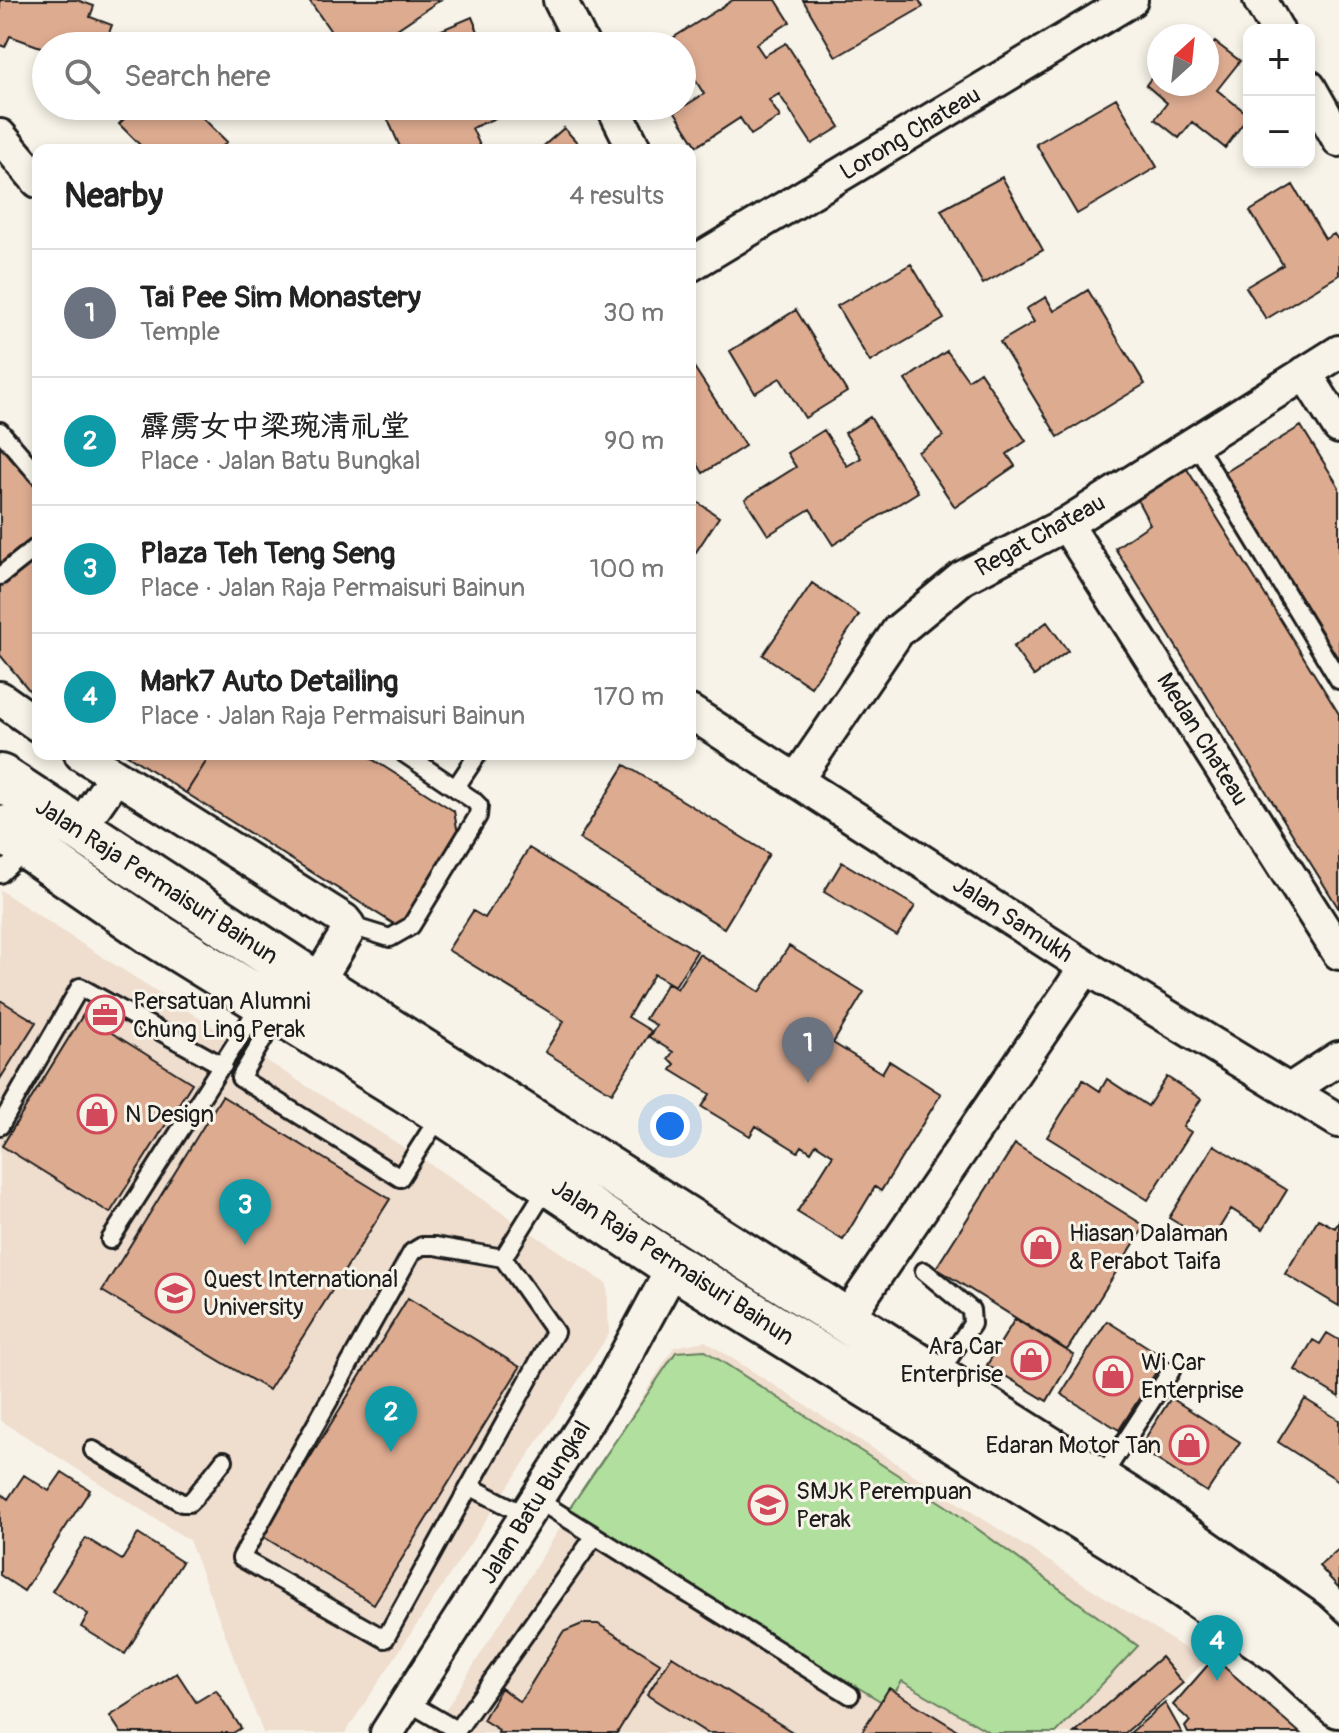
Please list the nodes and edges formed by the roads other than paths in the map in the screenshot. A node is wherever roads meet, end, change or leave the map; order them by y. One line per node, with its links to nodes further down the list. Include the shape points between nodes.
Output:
1 (560, 0): 5 (street)
2 (1131, 0): 12 (street, Lorong Chateau)
3 (1260, 0): 4 (street)
4 (1274, 24)
5 (576, 32)
6 (1314, 96): 9 (street)
7 (620, 120): 10 (street)
8 (0, 136): 11 (street)
9 (1339, 140)
10 (632, 144)
11 (32, 174)
12 (696, 260)
13 (1339, 352): 14 (street, Regat Chateau)
14 (1305, 373): 15 (street); 17 (street, Regat Chateau)
15 (1339, 427)
16 (0, 431): 18 (lane)
17 (1195, 442): 19 (street, Regat Chateau); 22 (lane)
18 (32, 468)
19 (1066, 524): 31 (street, Regat Chateau, via 962,578 898,631); 36 (street, Medan Chateau)
20 (32, 551): 21 (lane)
21 (0, 576)
22 (1339, 680)
23 (0, 698): 25 (street)
24 (696, 716): 31 (street, Jalan Samukh)
25 (32, 721)
26 (90, 760): 30 (street)
27 (415, 760): 32 (lane)
28 (474, 760): 32 (lane)
29 (0, 777): 33 (main road, Jalan Raja Permaisuri Bainun)
30 (115, 777): 33 (street); 35 (street)
31 (797, 779): 37 (street, Jalan Samukh)
32 (456, 787): 35 (lane, via 479,806 478,816 411,926 390,938)
33 (78, 830): 38 (main road, Jalan Raja Permaisuri Bainun)
34 (9, 850): 39 (main road, Jalan Raja Permaisuri Bainun)
35 (348, 925): 38 (street)
36 (1339, 953)
37 (1086, 967): 42 (street, Jalan Samukh); 52 (street)
38 (316, 984): 46 (main road, Jalan Raja Permaisuri Bainun)
39 (270, 1007): 41 (lane); 43 (main road, Jalan Raja Permaisuri Bainun); 43 (lane, via 240,1078 400,1178)
40 (1339, 1058): 42 (street)
41 (223, 1066): 45 (lane, via 80,987); 48 (lane)
42 (1290, 1090): 44 (street, Jalan Samukh)
43 (442, 1112): 47 (main road, Jalan Raja Permaisuri Bainun)
44 (1339, 1121)
45 (0, 1126)
46 (580, 1150): 50 (main road, via 591,1169 669,1225); 52 (main road, Jalan Raja Permaisuri Bainun)
47 (550, 1184): 49 (lane); 50 (main road, Jalan Raja Permaisuri Bainun)
48 (110, 1240)
49 (503, 1258): 58 (lane, via 555,1332); 58 (lane, via 435,1246 412,1252 241,1558 385,1639)
50 (674, 1266): 59 (street, Jalan Batu Bungkal, via 609,1386); 64 (main road, Jalan Raja Permaisuri Bainun, via 1121,1542 1285,1655)
51 (924, 1271): 54 (lane, via 971,1310 972,1324)
52 (844, 1322): 54 (main road, Jalan Raja Permaisuri Bainun)
53 (1171, 1371): 57 (lane)
54 (935, 1378): 57 (main road, Jalan Raja Permaisuri Bainun)
55 (93, 1450): 56 (lane, via 182,1503 194,1498)
56 (224, 1460)
57 (1099, 1481): 61 (main road, Jalan Raja Permaisuri Bainun, via 1305,1623)
58 (471, 1487): 59 (lane)
59 (531, 1507): 60 (lane); 63 (street, Jalan Batu Bungkal)
60 (594, 1537): 62 (lane); 65 (lane)
61 (1339, 1654)
62 (850, 1695)
63 (408, 1702): 65 (lane); 66 (street, Jalan Batu Bungkal)
64 (1339, 1705)
65 (456, 1732)
66 (387, 1733)

